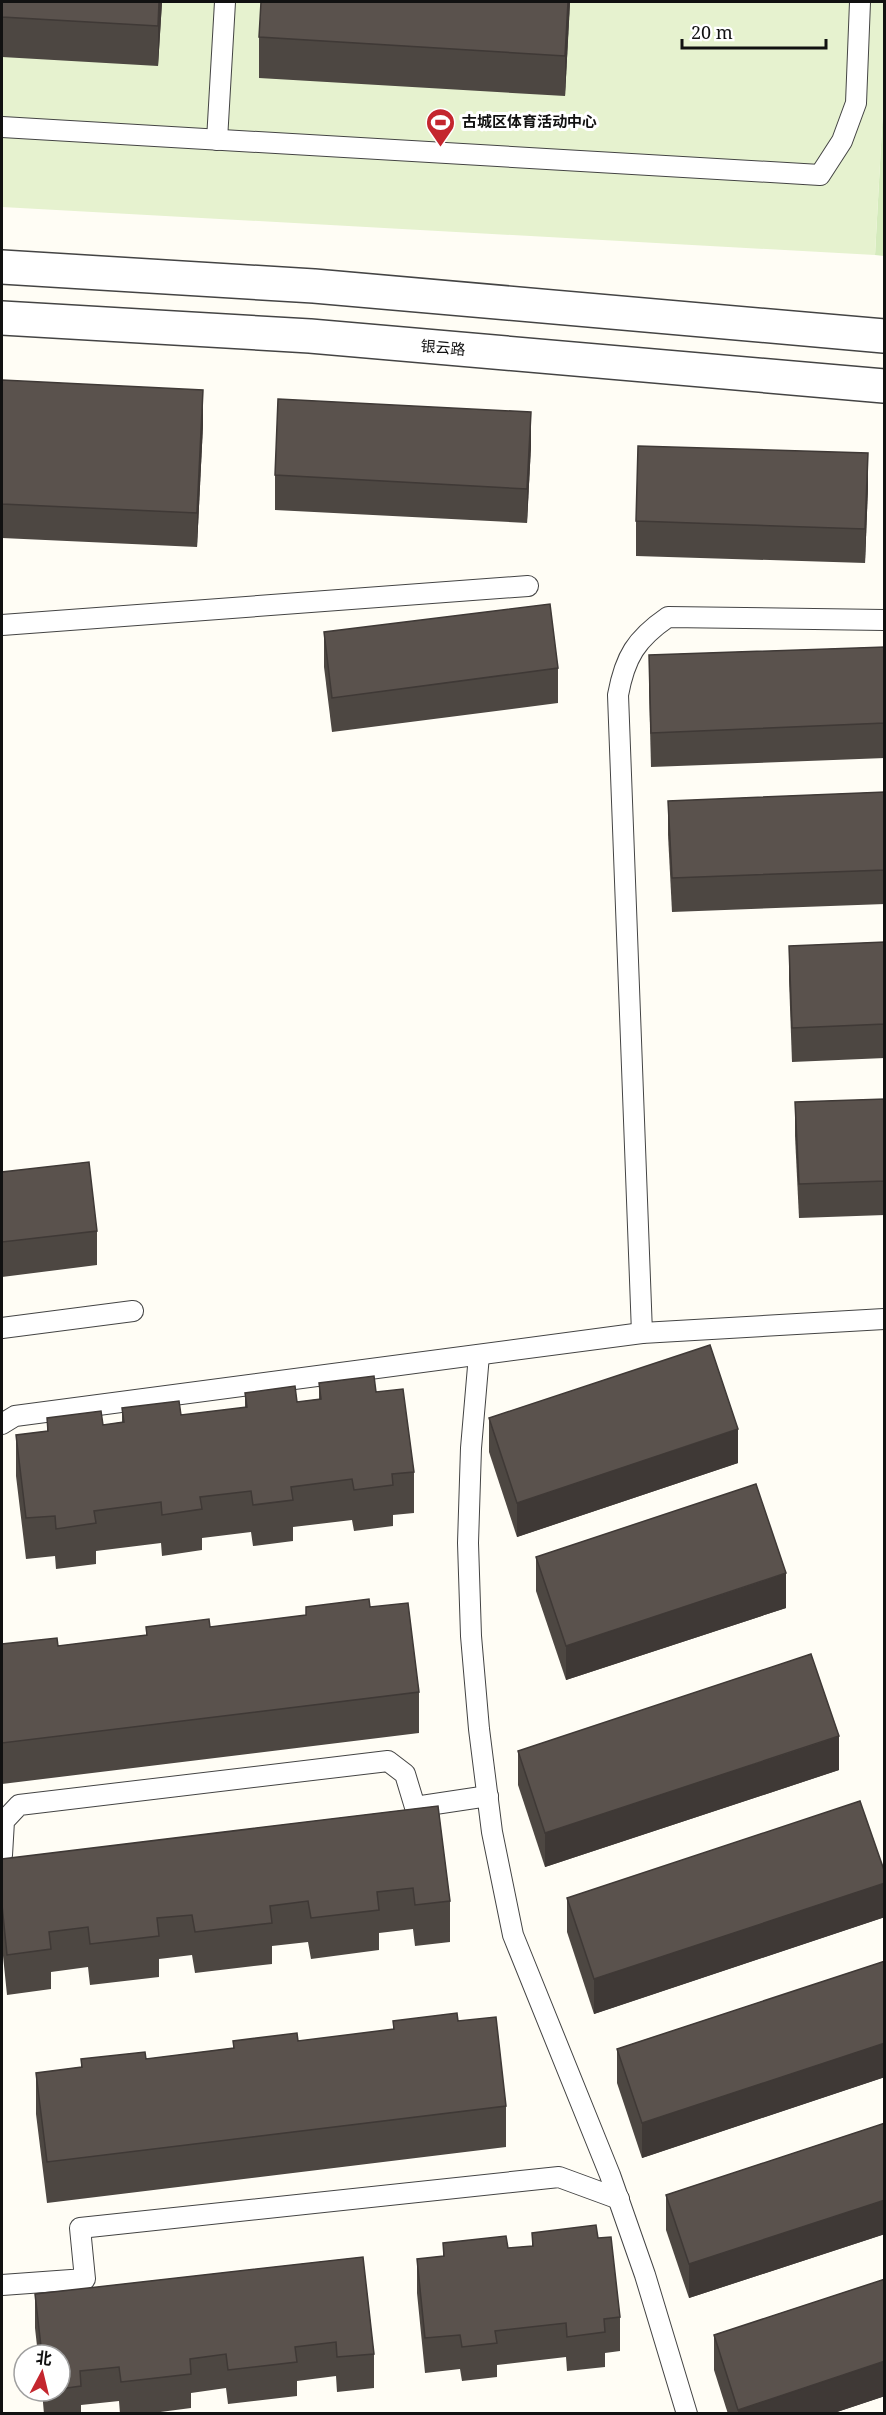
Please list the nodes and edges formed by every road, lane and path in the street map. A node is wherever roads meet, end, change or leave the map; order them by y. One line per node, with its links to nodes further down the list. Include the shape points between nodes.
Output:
1 (225, 2): 4 (lane)
2 (860, 2): 4 (lane, via 856,103 842,141 820,175)
3 (2, 127): 4 (lane)
4 (217, 140)
5 (2, 267): 7 (street, via 314,286)
6 (2, 318): 8 (street, 银云路, via 310,336)
7 (885, 336)
8 (885, 386)
9 (528, 586): 11 (lane)
10 (885, 620): 15 (lane, via 668,617 649,630 622,670 618,695)
11 (2, 625)
12 (133, 1311): 14 (lane)
13 (885, 1319): 15 (lane)
14 (2, 1328)
15 (642, 1333): 16 (lane)
16 (479, 1355): 17 (lane, via 15,1416); 18 (lane, via 468,1543 471,1636)
17 (2, 1424)
18 (488, 1796): 19 (lane, via 415,1807 405,1774 387,1761 19,1805 4,1821); 20 (lane, via 513,1935)
19 (2, 1854)
20 (619, 2199): 21 (lane, via 559,2177 80,2228 85,2279); 22 (lane)
21 (2, 2284)
22 (687, 2414)

